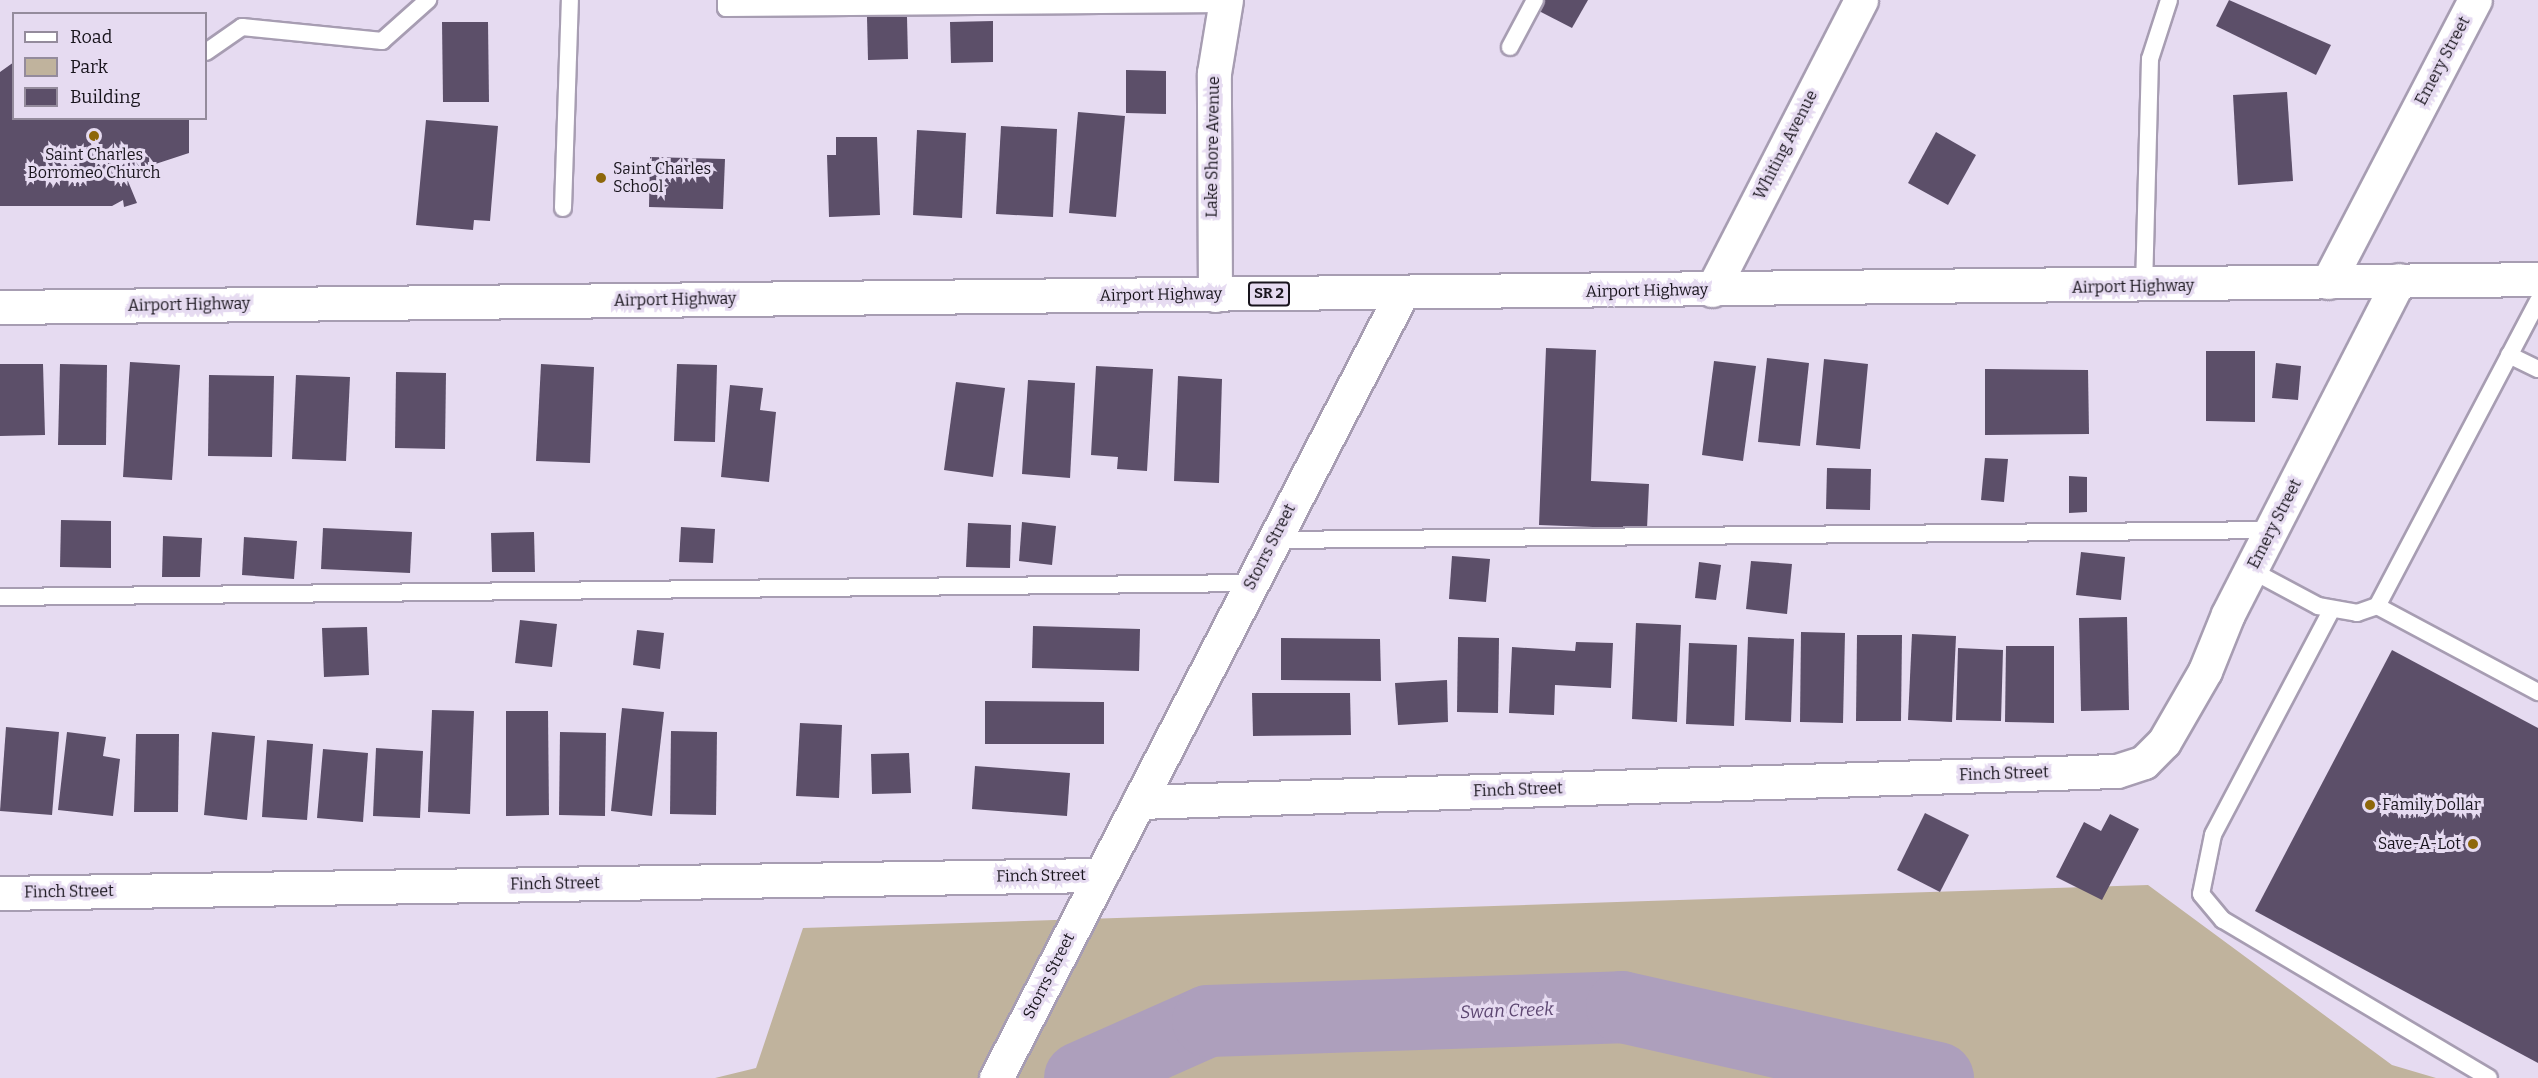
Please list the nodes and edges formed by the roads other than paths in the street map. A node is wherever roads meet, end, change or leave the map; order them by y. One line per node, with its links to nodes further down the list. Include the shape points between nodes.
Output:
1 (428, 0): 10 (lane, via 382,41 242,27)
2 (570, 0): 11 (lane)
3 (726, 0): 8 (lane, via 726,8)
4 (1535, 0): 9 (lane)
5 (1861, 0): 16 (street, Whiting Avenue)
6 (2169, 0): 15 (lane, via 2150,59)
7 (2475, 0): 14 (street, Emery Street)
8 (1226, 2): 18 (street, Lake Shore Avenue, via 1214,73)
9 (1510, 47)
10 (207, 51)
11 (563, 208)
12 (2538, 279): 13 (street, Airport Highway / SR 2)
13 (2399, 280): 14 (street, Airport Highway / SR 2); 23 (street, Emery Street)
14 (2328, 282): 15 (street, Airport Highway / SR 2)
15 (2144, 288): 16 (street, Airport Highway / SR 2)
16 (1712, 290): 17 (street, Airport Highway / SR 2)
17 (1402, 293): 18 (street, Airport Highway / SR 2); 24 (street, Storrs Street)
18 (1215, 295): 20 (street, Airport Highway / SR 2)
19 (2538, 301): 21 (lane)
20 (0, 307)
21 (2509, 355): 22 (lane); 28 (lane)
22 (2538, 369)
23 (2272, 530): 24 (lane); 25 (street, Emery Street)
24 (1274, 540): 26 (street, Storrs Street)
25 (2251, 570): 29 (lane); 31 (street, Emery Street, via 2181,714)
26 (1252, 583): 27 (lane); 32 (street, Storrs Street)
27 (0, 597)
28 (2377, 606): 29 (lane, via 2357,613); 30 (lane)
29 (2332, 609): 36 (lane, via 2213,835 2201,894 2223,920)
30 (2538, 692)
31 (2144, 762): 32 (street, Finch Street, via 2117,771)
32 (1139, 801): 33 (street, Finch Street)
33 (1101, 875): 34 (street, Finch Street); 35 (street, Storrs Street)
34 (0, 893)
35 (996, 1078)
36 (2489, 1078)

